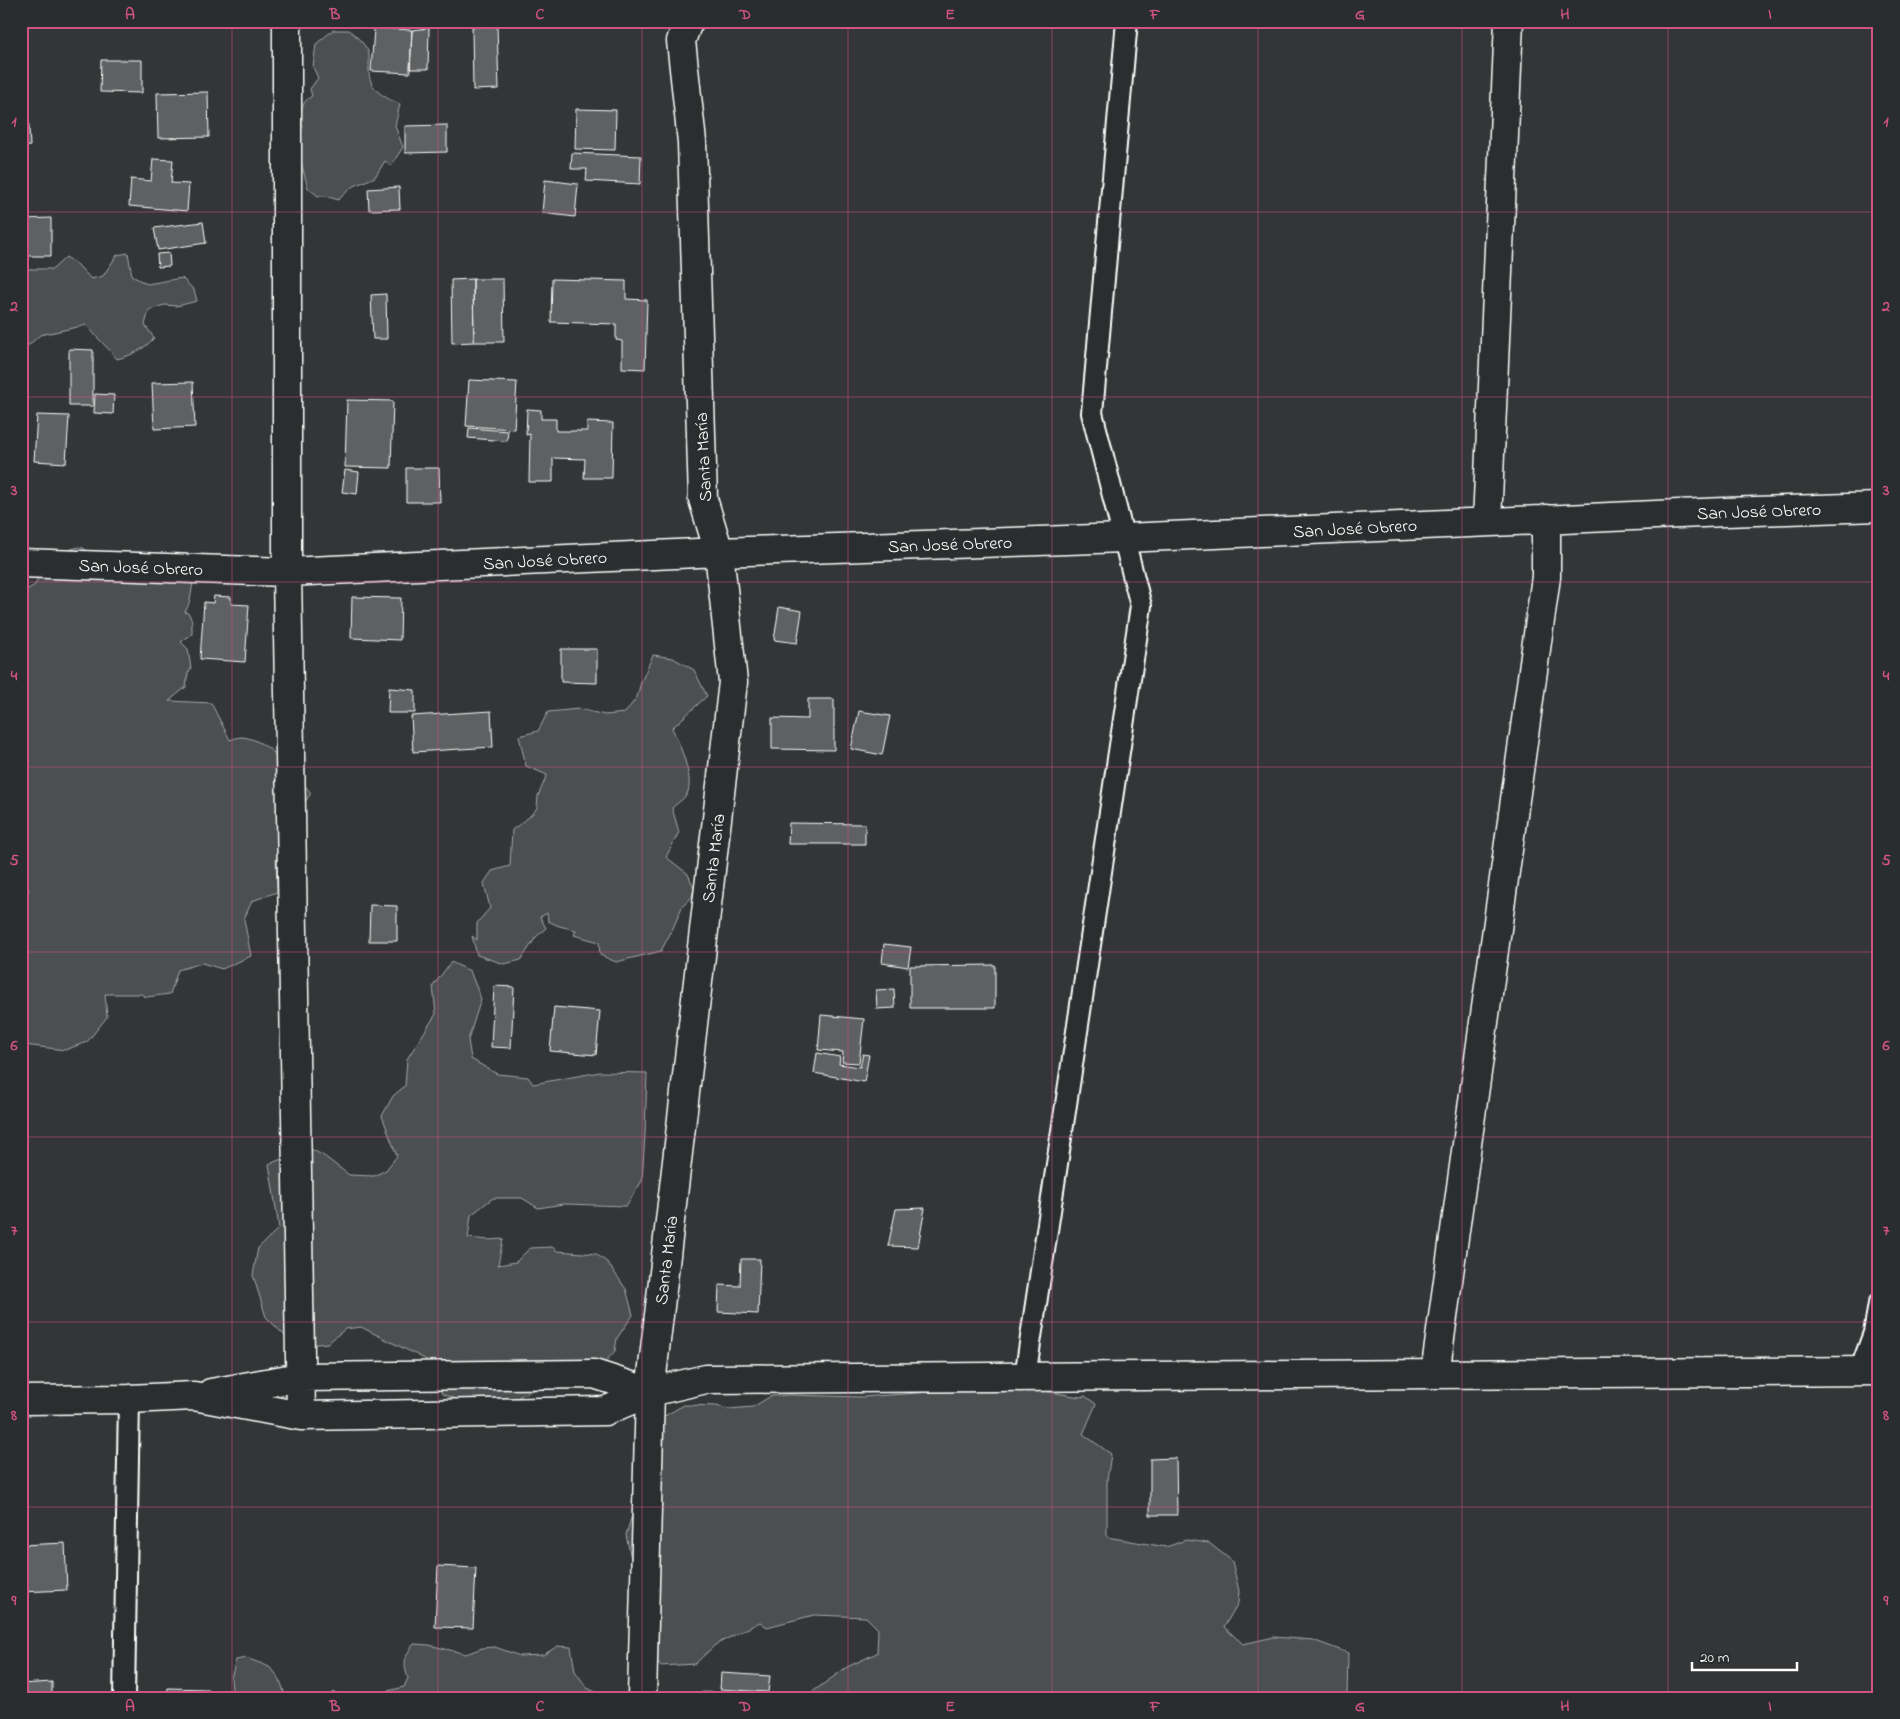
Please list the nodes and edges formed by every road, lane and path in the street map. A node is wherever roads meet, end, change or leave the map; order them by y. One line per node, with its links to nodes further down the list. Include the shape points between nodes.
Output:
1 (288, 21): 11 (street)
2 (690, 21): 9 (street, Santa María, via 681,41 692,142 703,499)
3 (1127, 21): 8 (lane, via 1092,413)
4 (1509, 21): 7 (street)
5 (1879, 507): 6 (street, San José Obrero)
6 (1546, 519): 7 (street, San José Obrero); 14 (street, via 1546,577)
7 (1487, 522): 8 (street, San José Obrero)
8 (1124, 538): 9 (street, San José Obrero); 16 (lane, via 1141,606)
9 (719, 552): 11 (street, San José Obrero); 17 (street, Santa María, via 734,682)
10 (21, 563): 11 (street, San José Obrero)
11 (288, 572): 15 (street)
12 (1879, 1304): 13 (lane)
13 (1869, 1371): 14 (street)
14 (1435, 1374): 16 (street)
15 (300, 1377): 17 (street, via 594,1374); 18 (street); 21 (street)
16 (1026, 1377): 17 (street, via 706,1379)
17 (650, 1392): 21 (street, via 605,1411); 23 (street, Santa María)
18 (194, 1396): 19 (street); 21 (street)
19 (129, 1399): 20 (street); 22 (lane)
20 (21, 1400)
21 (301, 1416)
22 (124, 1698)
23 (642, 1698)

